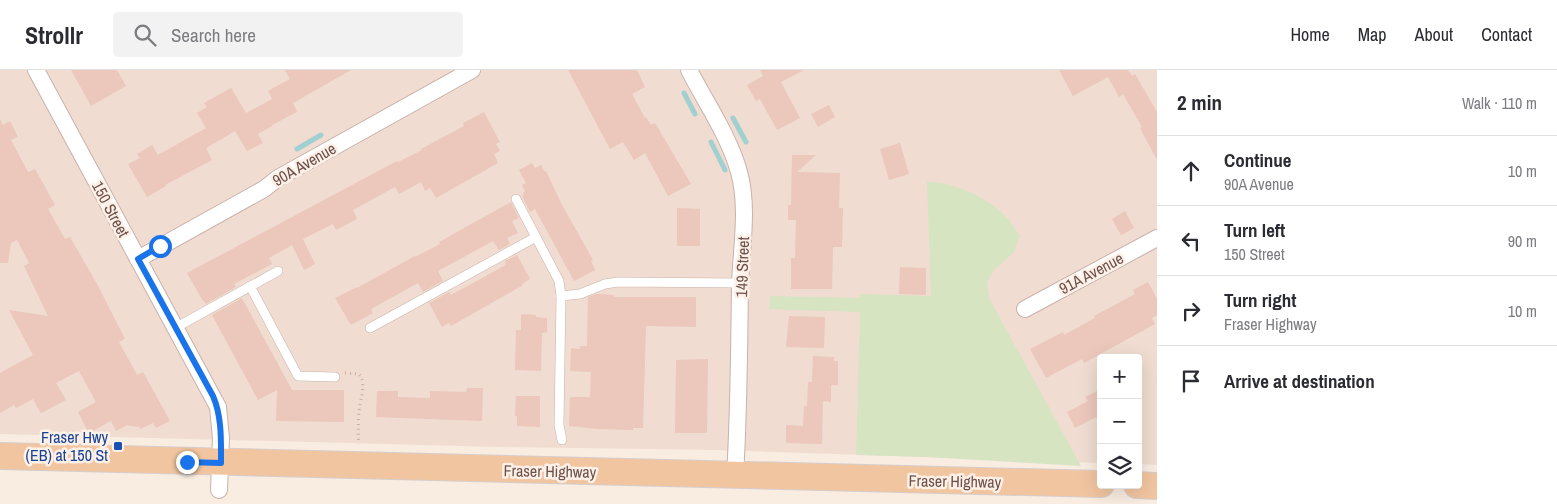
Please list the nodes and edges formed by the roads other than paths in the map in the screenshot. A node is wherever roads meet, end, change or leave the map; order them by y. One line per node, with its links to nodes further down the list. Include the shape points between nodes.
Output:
1 (36, 70): 7 (street, 150 Street)
2 (472, 70): 7 (street, 90A Avenue)
3 (689, 70): 9 (street, 149 Street, via 728,144 740,176 744,218)
4 (516, 199): 5 (lane)
5 (536, 237): 11 (lane, via 559,281); 14 (lane)
6 (1157, 238): 12 (street, 91A Avenue)
7 (138, 259): 13 (street, 150 Street)
8 (278, 271): 10 (lane)
9 (740, 283): 11 (lane, via 618,282 580,294); 19 (street, 149 Street)
10 (250, 286): 13 (lane); 15 (lane, via 298,376)
11 (561, 296): 16 (lane, via 559,425)
12 (1025, 309)
13 (175, 328): 18 (street, 150 Street, via 218,407)
14 (370, 328)
15 (335, 377)
16 (562, 440)
17 (0, 456): 18 (main road, Fraser Highway)
18 (221, 463): 19 (main road, Fraser Highway); 21 (street, 150 Street)
19 (735, 476): 20 (main road, Fraser Highway)
20 (1097, 484)
21 (219, 490)

